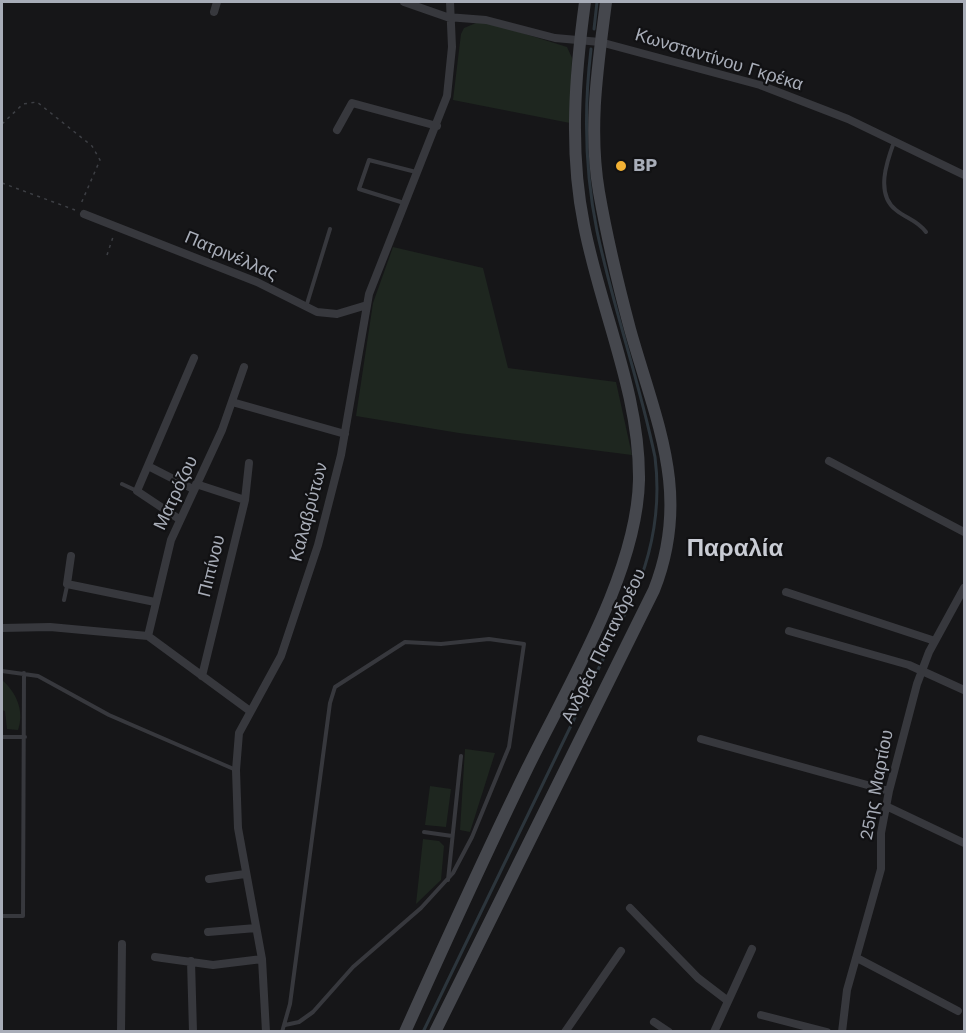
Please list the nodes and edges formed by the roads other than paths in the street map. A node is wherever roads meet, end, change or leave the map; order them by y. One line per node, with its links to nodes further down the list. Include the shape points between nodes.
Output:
1 (217, 2): 6 (street)
2 (404, 2): 7 (street, Κωνσταντίνου Γκρέκα)
3 (450, 2): 7 (street, Καλαβρύτων)
4 (585, 2): 8 (main road, Ανδρέα Παπανδρέου)
5 (606, 2): 9 (main road, Ανδρέα Παπανδρέου)
6 (214, 12)
7 (453, 18): 8 (street, Κωνσταντίνου Γκρέκα, via 486,20 555,38); 10 (street, Καλαβρύτων, via 449,89)
8 (580, 39): 9 (street, Κωνσταντίνου Γκρέκα); 83 (main road, Ανδρέα Παπανδρέου, via 575,103 580,204 636,435 639,483 634,525 612,595 482,862)
9 (600, 42): 12 (street, Κωνσταντίνου Γκρέκα, via 760,85); 84 (main road, Ανδρέα Παπανδρέου, via 593,112 598,183 622,298 667,460 670,538 654,590)
10 (437, 126): 11 (street, via 352,103); 13 (street, Καλαβρύτων)
11 (337, 130)
12 (894, 141): 14 (street, Κωνσταντίνου Γκρέκα); 18 (lane, via 885,170 887,196 895,209 919,222)
13 (418, 173): 15 (street, Καλαβρύτων); 15 (lane, via 369,160 359,189)
14 (964, 175)
15 (405, 204): 19 (street, Καλαβρύτων, via 379,264)
16 (84, 214): 20 (street, Πατρινέλλας, via 257,282)
17 (330, 229): 20 (lane)
18 (926, 232)
19 (367, 305): 20 (street, Πατρινέλλας, via 331,315); 24 (street, Καλαβρύτων)
20 (305, 308)
21 (194, 358): 27 (street)
22 (244, 367): 23 (street, Ματρόζου)
23 (232, 402): 24 (street); 29 (street, Ματρόζου)
24 (345, 434): 49 (street, Καλαβρύτων, via 306,587 270,680)
25 (829, 461): 33 (street)
26 (249, 463): 31 (street, Πιπίνου)
27 (148, 465): 29 (street); 30 (street)
28 (122, 483): 30 (lane)
29 (195, 486): 31 (street); 32 (street, Ματρόζου)
30 (138, 491): 32 (street)
31 (245, 500): 47 (street, Πιπίνου)
32 (179, 519): 39 (street, Ματρόζου)
33 (964, 532)
34 (72, 556): 35 (street)
35 (67, 584): 38 (lane); 39 (street)
36 (964, 588): 43 (street, 25ης Μαρτίου)
37 (786, 592): 43 (street)
38 (64, 600)
39 (155, 602): 42 (street, Ματρόζου)
40 (2, 628): 42 (street, via 43,627)
41 (789, 631): 44 (street)
42 (148, 636): 47 (street)
43 (935, 641): 44 (street, 25ης Μαρτίου)
44 (922, 670): 48 (street); 55 (street, 25ης Μαρτίου)
45 (2, 671): 46 (lane)
46 (24, 673): 51 (lane); 54 (lane, via 45,679 110,715)
47 (202, 676): 49 (street)
48 (964, 690)
49 (249, 711): 54 (street, Καλαβρύτων, via 239,733)
50 (2, 737): 51 (lane)
51 (25, 737): 64 (lane, via 23,916)
52 (701, 739): 55 (street)
53 (461, 756): 58 (lane)
54 (236, 770): 60 (street, Καλαβρύτων, via 237,828)
55 (889, 791): 56 (street, 25ης Μαρτίου)
56 (886, 806): 59 (street); 71 (street, 25ης Μαρτίου, via 881,869)
57 (424, 832): 58 (lane)
58 (453, 836): 62 (lane)
59 (964, 843)
60 (245, 874): 61 (street); 65 (street, Καλαβρύτων)
61 (209, 879)
62 (447, 881): 78 (lane, via 353,967 313,1012 299,1022); 78 (lane, via 468,847 509,747 524,644 489,639 441,644 405,642 335,687)
63 (630, 908): 74 (street, via 698,978)
64 (2, 916)
65 (256, 928): 66 (street); 72 (street, Καλαβρύτων)
66 (208, 933)
67 (122, 944): 79 (street)
68 (752, 949): 74 (street)
69 (621, 951): 85 (street)
70 (155, 957): 73 (street)
71 (857, 958): 75 (street); 89 (street, 25ης Μαρτίου, via 847,990)
72 (262, 959): 73 (street, via 213,965); 81 (street, Καλαβρύτων)
73 (191, 961): 80 (street)
74 (728, 1000): 87 (street)
75 (958, 1011)
76 (761, 1015): 88 (street)
77 (654, 1022): 86 (street)
78 (285, 1024): 82 (lane)
79 (121, 1032)
80 (193, 1032)
81 (266, 1032)
82 (282, 1032)
83 (405, 1032)
84 (435, 1032)
85 (565, 1032)
86 (669, 1032)
87 (714, 1032)
88 (827, 1032)
89 (842, 1032)

